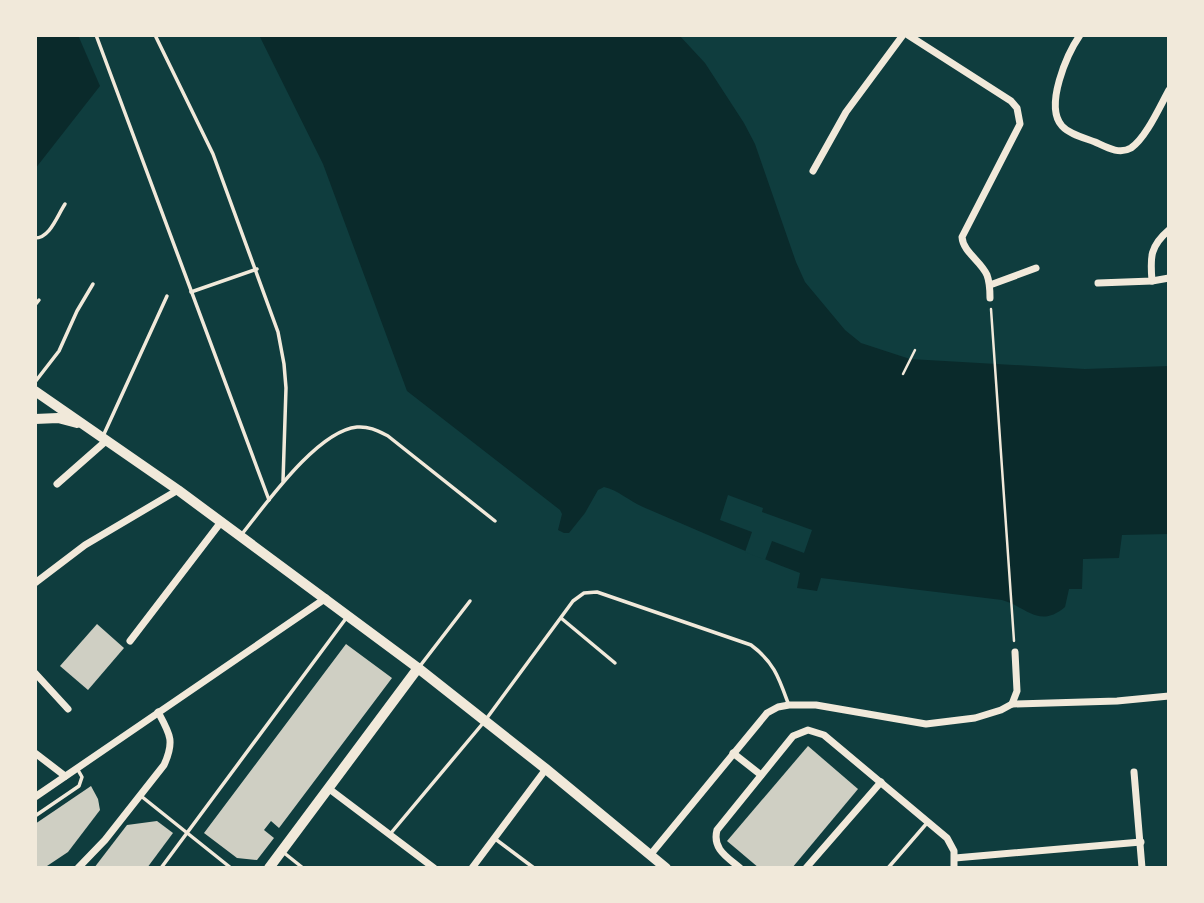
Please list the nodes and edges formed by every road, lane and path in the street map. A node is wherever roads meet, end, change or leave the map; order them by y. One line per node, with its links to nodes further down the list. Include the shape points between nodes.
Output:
1 (96, 35): 18 (lane)
2 (155, 35): 12 (lane, via 213,154)
3 (903, 35): 7 (street, via 846,113)
4 (908, 35): 17 (street, via 1011,101 1020,117 962,237)
5 (1080, 35): 6 (street, via 1061,73 1056,97 1055,114 1066,129 1113,150 1126,150 1141,139)
6 (1169, 90)
7 (813, 171)
8 (65, 204): 10 (lane, via 47,234)
9 (1169, 230): 14 (street, via 1154,246)
10 (35, 238)
11 (1036, 268): 17 (street)
12 (257, 269): 18 (lane); 30 (lane, via 284,364)
13 (1169, 278): 14 (street)
14 (1152, 281): 15 (street)
15 (1098, 283)
16 (93, 284): 25 (lane, via 59,351)
17 (990, 285): 20 (street)
18 (191, 292): 33 (lane)
19 (167, 296): 29 (lane)
20 (990, 298): 43 (path)
21 (39, 300): 22 (lane)
22 (35, 305)
23 (915, 350): 24 (path)
24 (903, 373)
25 (35, 382)
26 (35, 391): 28 (main road)
27 (35, 419): 28 (main road, via 58,418)
28 (89, 427): 29 (main road)
29 (105, 438): 31 (street); 32 (main road)
30 (283, 481): 33 (lane); 34 (lane, via 334,436 347,429 370,427 388,436)
31 (57, 484)
32 (178, 490): 35 (main road); 37 (street, via 85,545)
33 (268, 500): 36 (lane)
34 (495, 521)
35 (221, 522): 36 (main road); 42 (street)
36 (240, 537): 38 (main road)
37 (35, 583)
38 (326, 598): 40 (main road); 51 (street)
39 (470, 601): 45 (lane)
40 (348, 616): 45 (main road); 66 (lane)
41 (561, 618): 44 (lane); 49 (lane, via 578,596 597,592 751,645 766,655); 52 (lane)
42 (130, 642)
43 (1015, 653): 48 (street, via 1017,691)
44 (615, 663)
45 (418, 668): 52 (main road); 61 (main road)
46 (35, 673): 50 (street)
47 (1169, 696): 48 (street)
48 (1012, 704): 49 (street, via 975,718 926,724 816,705)
49 (789, 705): 54 (street, via 767,713)
50 (68, 709)
51 (158, 712): 55 (street); 62 (street, via 170,734 168,756)
52 (484, 722): 56 (main road); 67 (lane)
53 (35, 753): 59 (street)
54 (733, 753): 58 (street); 71 (street)
55 (78, 768): 59 (street); 64 (lane, via 79,786)
56 (546, 769): 68 (street); 71 (main road)
57 (1134, 772): 69 (street)
58 (761, 775): 60 (street, via 793,736 808,730 824,735); 82 (street, via 715,838 719,851)
59 (65, 776): 63 (street)
60 (881, 782): 65 (street); 83 (street)
61 (328, 788): 67 (street); 70 (main road)
62 (141, 796): 66 (lane); 73 (street)
63 (35, 797)
64 (35, 816)
65 (928, 822): 72 (street, via 947,838); 84 (lane)
66 (187, 832): 74 (lane); 75 (lane)
67 (390, 833): 78 (street)
68 (494, 838): 79 (street); 80 (lane)
69 (1141, 842): 72 (street); 86 (street)
70 (282, 851): 76 (main road); 77 (lane)
71 (651, 854): 81 (main road)
72 (955, 858): 85 (street)
73 (78, 868)
74 (160, 868)
75 (230, 868)
76 (270, 868)
77 (303, 868)
78 (434, 868)
79 (472, 868)
80 (534, 868)
81 (666, 868)
82 (740, 868)
83 (806, 868)
84 (888, 868)
85 (954, 868)
86 (1142, 868)

